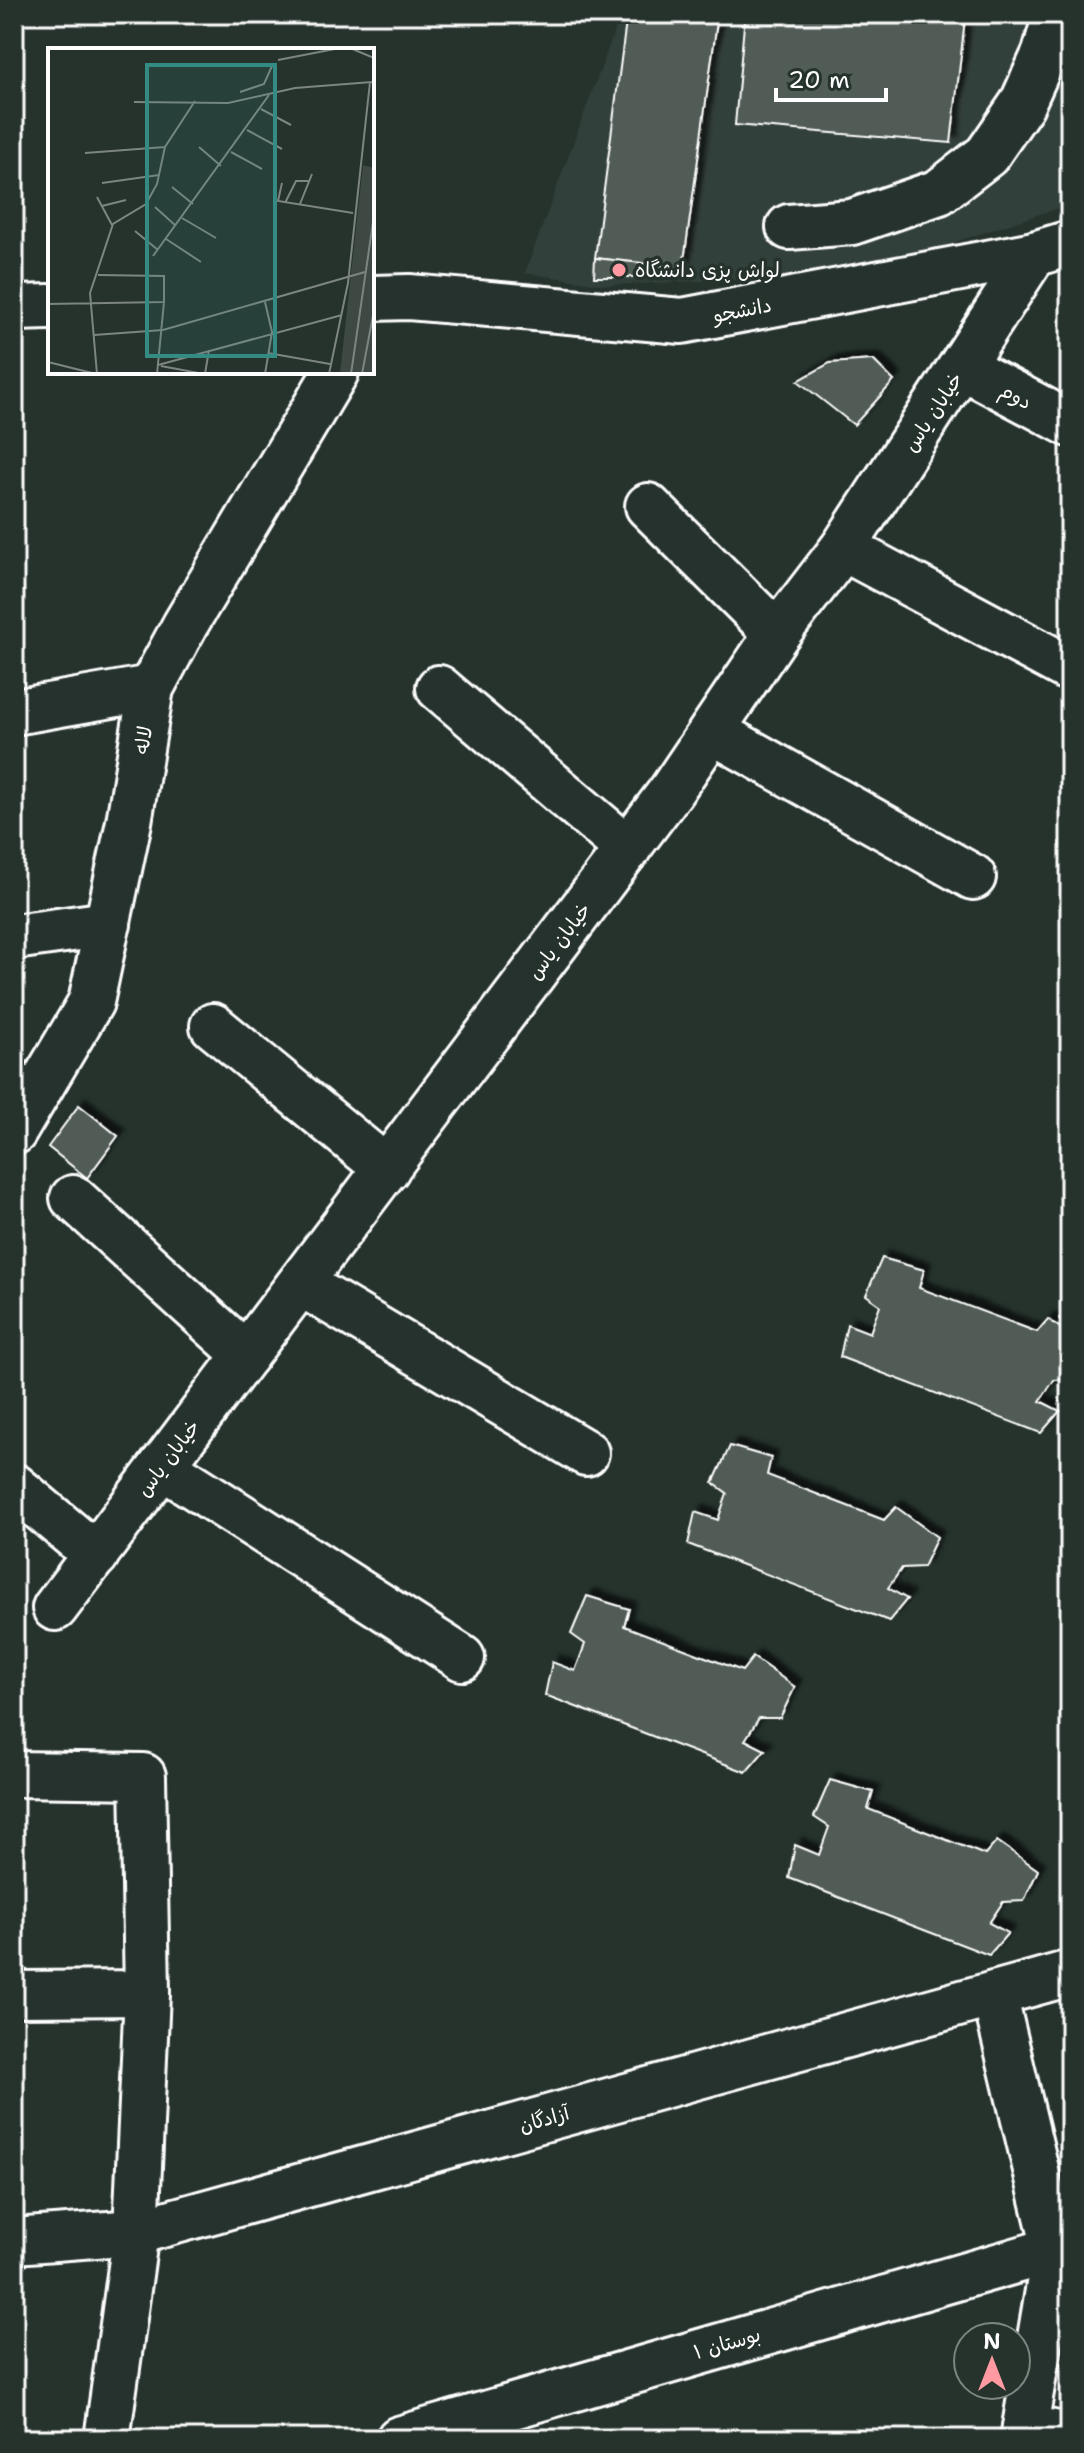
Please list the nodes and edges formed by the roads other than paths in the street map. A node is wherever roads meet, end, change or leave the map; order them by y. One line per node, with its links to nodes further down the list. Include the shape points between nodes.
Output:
1 (1056, 14): 2 (street, via 1022,104 987,155 939,192 852,222)
2 (789, 227)
3 (1052, 248): 4 (street, دانشجو, via 682,321); 8 (street, خیابان یاس)
4 (391, 297): 7 (street)
5 (48, 307): 6 (street)
6 (14, 308)
7 (374, 329)
8 (963, 367): 10 (street, دوم); 12 (street, خیابان یاس)
9 (335, 374): 15 (street, لاله)
10 (1070, 424)
11 (648, 506): 13 (street)
12 (843, 548): 13 (street, خیابان یاس); 14 (street)
13 (777, 634): 18 (street, خیابان یاس)
14 (1070, 669)
15 (151, 688): 17 (street); 21 (street, لاله)
16 (439, 688): 19 (street)
17 (14, 712)
18 (712, 731): 19 (street, خیابان یاس); 20 (street)
19 (628, 849): 25 (street, خیابان یاس)
20 (973, 877)
21 (108, 924): 22 (street); 24 (street, لاله, via 91,1002)
22 (14, 937)
23 (213, 1026): 25 (street)
24 (14, 1132)
25 (387, 1169): 27 (street, خیابان یاس)
26 (73, 1198): 28 (street)
27 (302, 1284): 28 (street, خیابان یاس); 29 (street)
28 (246, 1355): 30 (street, خیابان یاس)
29 (586, 1453)
30 (162, 1466): 32 (street, خیابان یاس); 34 (street)
31 (14, 1486): 32 (street)
32 (96, 1555): 33 (street, خیابان یاس)
33 (55, 1608)
34 (462, 1658)
35 (14, 1774): 37 (street, via 143,1776)
36 (1070, 1973): 39 (street, آزادگان)
37 (147, 1993): 38 (street); 40 (street)
38 (14, 1994)
39 (994, 1994): 40 (street, آزادگان); 42 (street)
40 (136, 2232): 41 (street, آزادگان); 46 (street)
41 (14, 2241)
42 (1062, 2247): 43 (street, بوستان ۱); 44 (street)
43 (522, 2420): 47 (street, بوستان ۱)
44 (1024, 2433): 45 (street)
45 (1070, 2436)
46 (107, 2439)
47 (399, 2439)

